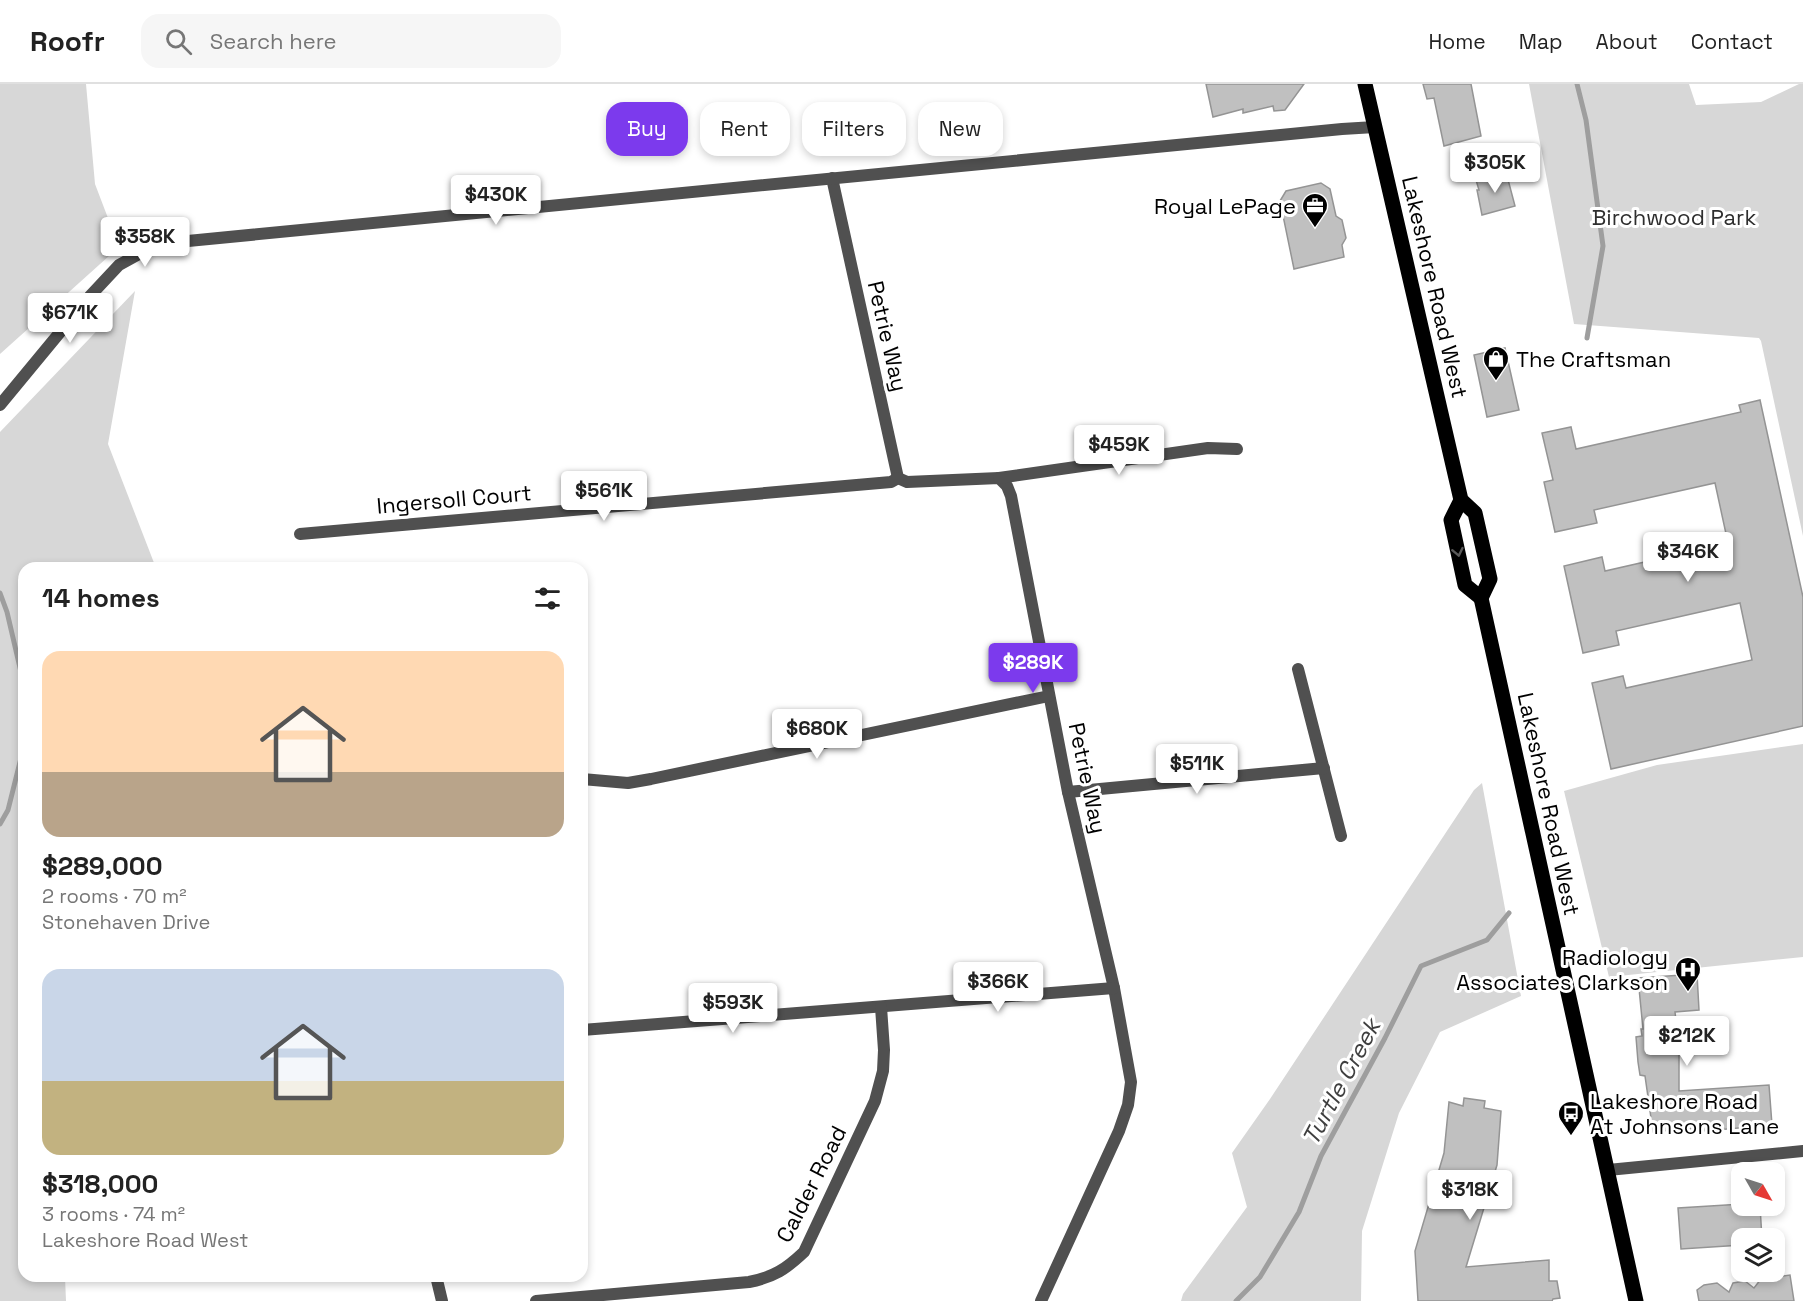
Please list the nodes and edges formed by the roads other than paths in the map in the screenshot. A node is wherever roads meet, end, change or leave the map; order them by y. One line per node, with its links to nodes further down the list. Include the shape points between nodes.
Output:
1 (1365, 84): 2 (main road, Lakeshore Road West)
2 (1375, 127): 3 (street); 8 (main road, Lakeshore Road West)
3 (832, 178): 4 (street, via 158,244 119,265); 6 (street, Petrie Way)
4 (0, 405)
5 (1237, 449): 7 (street, via 1208,448)
6 (898, 478): 7 (street, via 907,482); 9 (street, Ingersoll Court, via 891,482)
7 (999, 478): 12 (street, Petrie Way, via 1011,496)
8 (1461, 501): 10 (main road, Lakeshore Road West, via 1475,513 1490,579); 10 (main road, Lakeshore Road West, one-way to 10, via 1450,520 1465,585)
9 (300, 534)
10 (1481, 598): 21 (main road, Lakeshore Road West)
11 (1298, 669): 13 (street)
12 (1049, 696): 14 (street, via 651,779 628,783); 15 (street, Petrie Way)
13 (1324, 768): 15 (street); 16 (street)
14 (588, 779)
15 (1068, 792): 17 (street, Petrie Way)
16 (1341, 836)
17 (1114, 988): 18 (street); 25 (street, Petrie Way, via 1131,1082 1128,1105)
18 (881, 1007): 19 (street); 24 (street, Calder Road, via 883,1071 875,1101 804,1252 788,1268 749,1282)
19 (588, 1030)
20 (1803, 1151): 21 (street)
21 (1608, 1170): 26 (main road, Lakeshore Road West)
22 (437, 1282): 23 (street)
23 (442, 1301)
24 (536, 1301)
25 (1041, 1301)
26 (1636, 1301)

